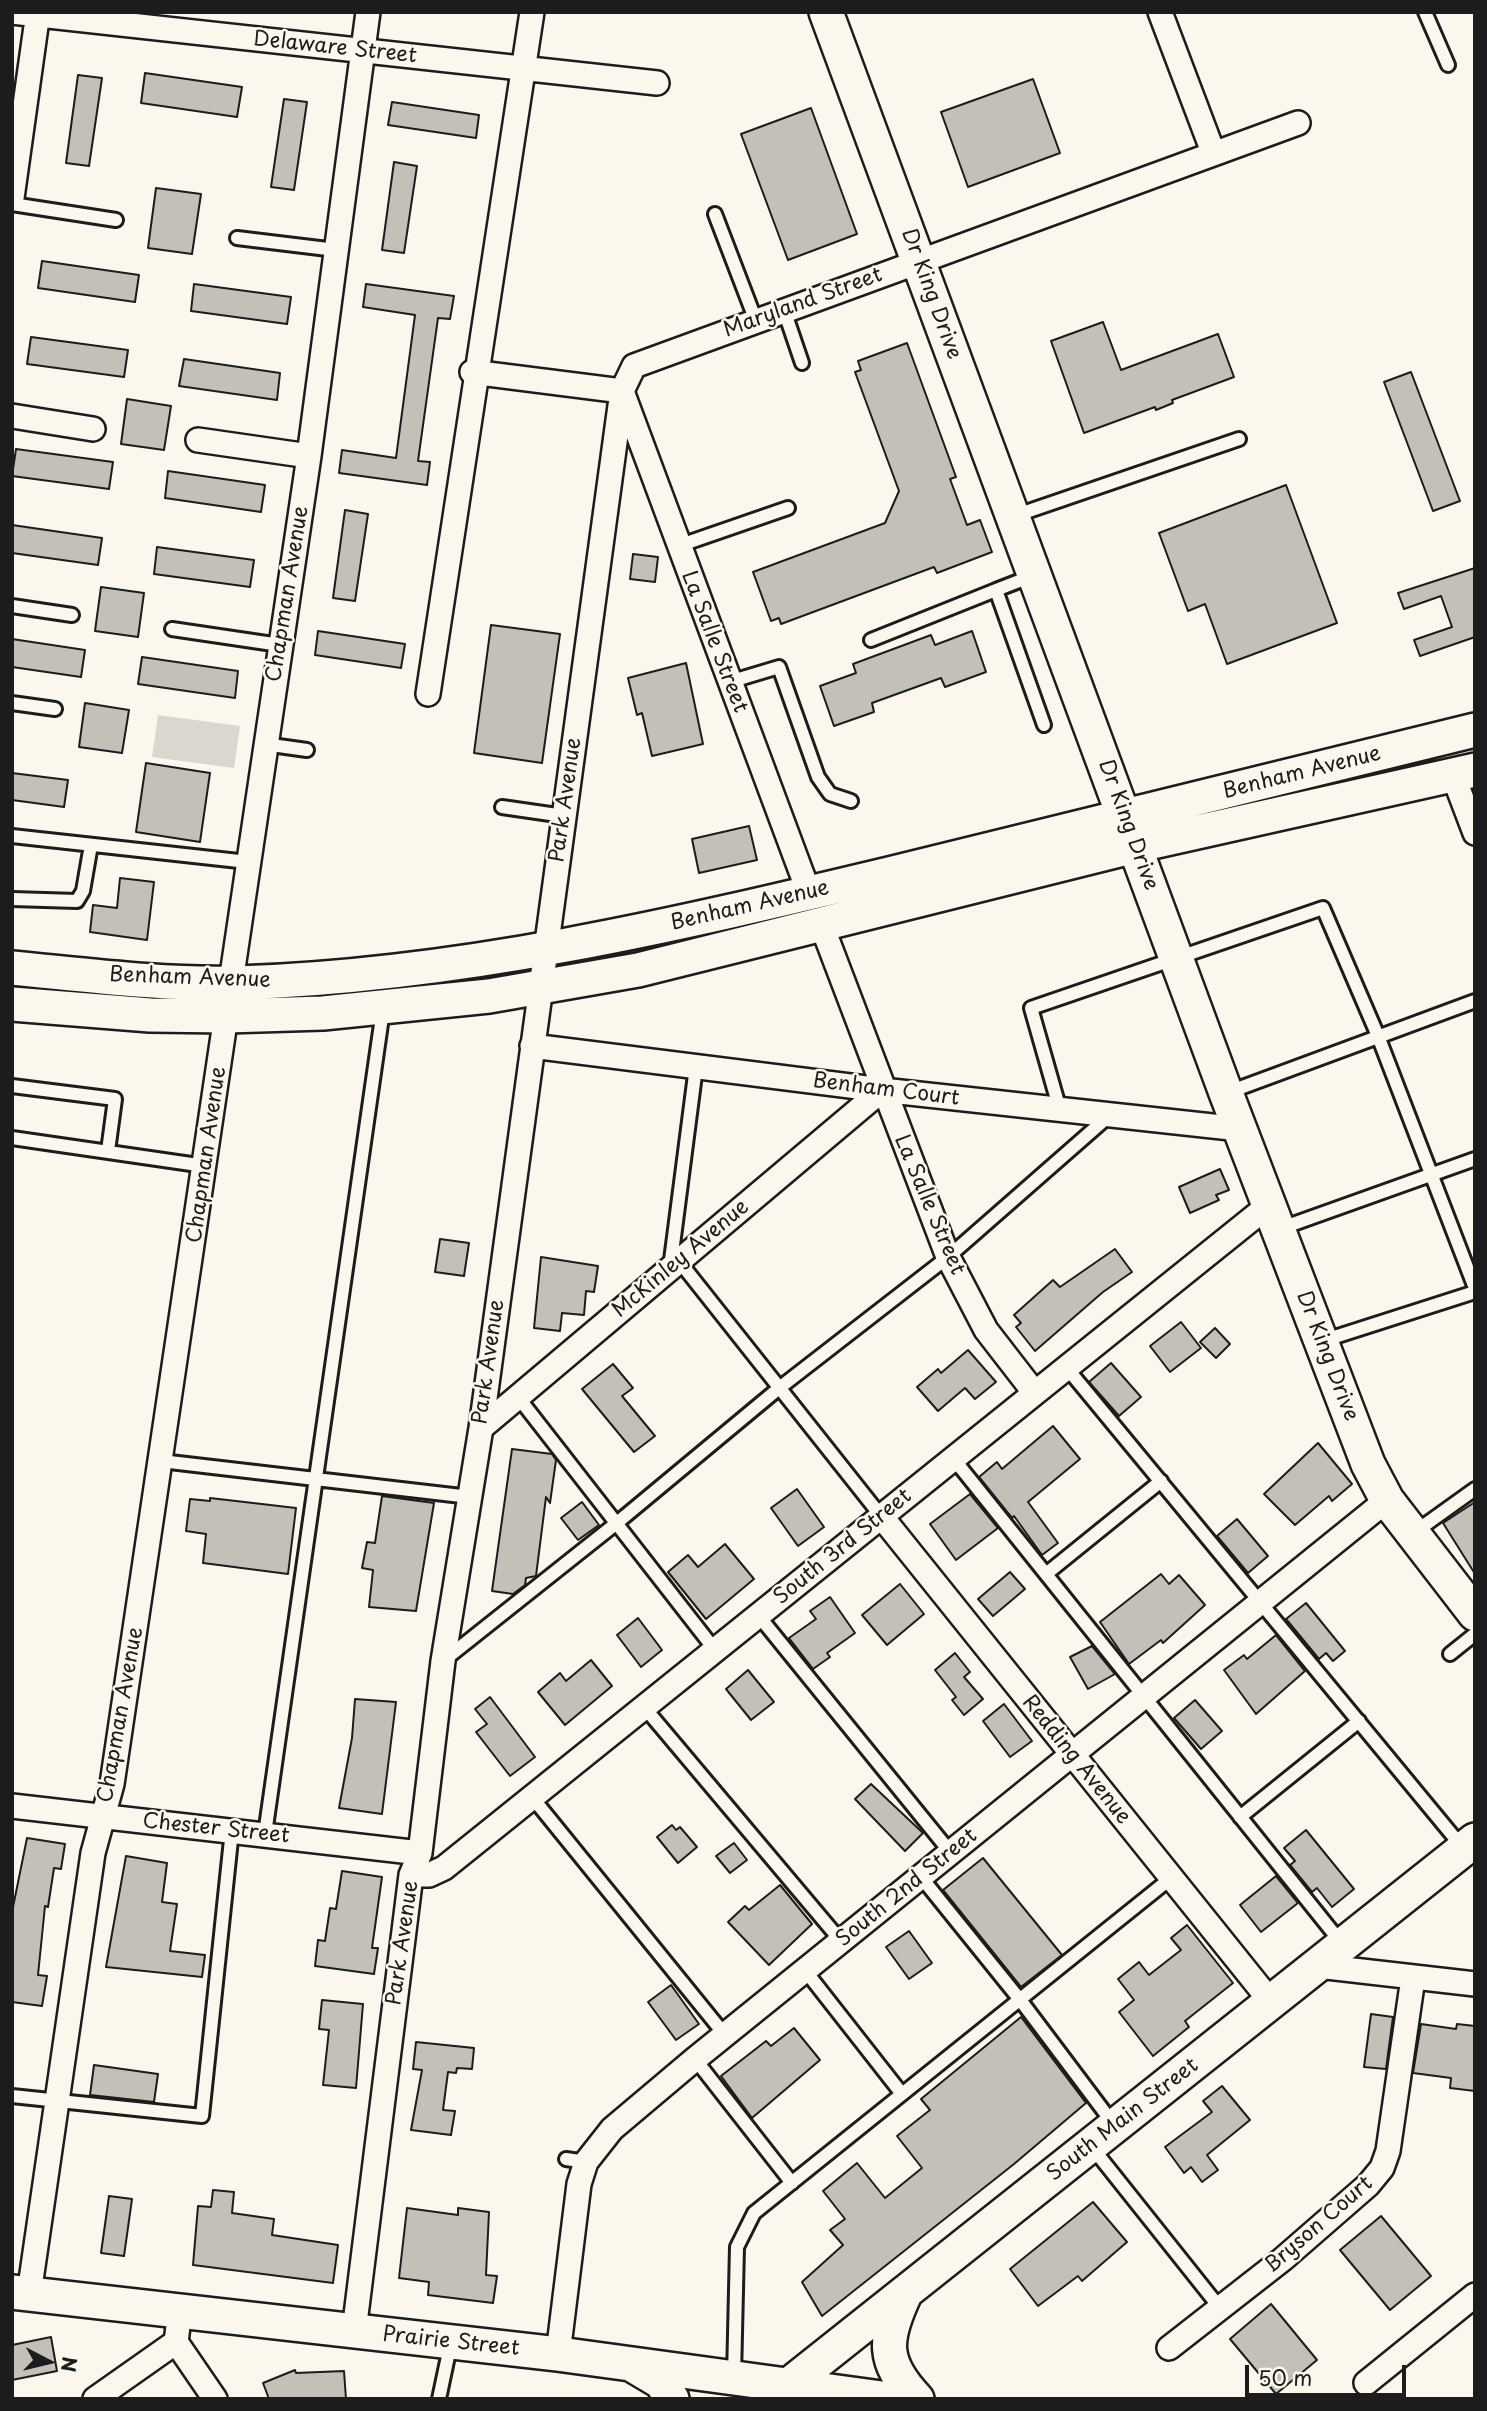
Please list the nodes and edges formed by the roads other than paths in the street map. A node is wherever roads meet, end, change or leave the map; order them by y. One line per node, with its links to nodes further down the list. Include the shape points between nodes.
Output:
1 (12, 12): 7 (street, Delaware Street)
2 (368, 12): 8 (street, Chapman Avenue)
3 (532, 12): 10 (street)
4 (826, 12): 20 (main road, Dr King Drive)
5 (1160, 12): 13 (street)
6 (1426, 12): 9 (lane)
7 (38, 14): 8 (street, Delaware Street); 14 (street)
8 (362, 51): 10 (street, Delaware Street); 19 (street, Chapman Avenue)
9 (1448, 65)
10 (523, 69): 11 (street, Delaware Street); 24 (street)
11 (657, 83)
12 (1298, 123): 13 (street, Maryland Street)
13 (1213, 152): 20 (street, Maryland Street)
14 (12, 198)
15 (12, 204): 17 (lane)
16 (715, 214): 22 (lane)
17 (116, 220)
18 (237, 238): 19 (lane)
19 (336, 250): 30 (street, Chapman Avenue)
20 (919, 260): 21 (street, Maryland Street); 32 (main road, Dr King Drive)
21 (784, 310): 22 (street, Maryland Street); 23 (lane)
22 (756, 321): 25 (street, Maryland Street, via 634,366)
23 (802, 363)
24 (475, 373): 25 (street); 42 (street)
25 (622, 391): 33 (street, La Salle Street); 52 (street, Park Avenue)
26 (12, 416): 27 (street)
27 (93, 429)
28 (1239, 439): 32 (lane)
29 (198, 440): 30 (street)
30 (309, 456): 40 (street, Chapman Avenue)
31 (788, 508): 33 (lane)
32 (1014, 516): 34 (main road, Dr King Drive)
33 (678, 546): 41 (street, La Salle Street)
34 (1035, 575): 35 (lane); 53 (main road, Dr King Drive)
35 (996, 590): 39 (lane); 45 (lane)
36 (12, 606): 37 (lane)
37 (72, 615)
38 (172, 629): 40 (lane)
39 (871, 639)
40 (280, 645): 47 (street, Chapman Avenue)
41 (729, 682): 50 (lane, via 779,667 818,777 830,793); 58 (street, La Salle Street)
42 (428, 694)
43 (12, 703): 44 (lane)
44 (55, 709)
45 (1045, 725)
46 (1475, 730): 53 (main road, Benham Avenue)
47 (264, 744): 48 (lane); 57 (street, Chapman Avenue)
48 (307, 750)
49 (1464, 772): 53 (main road, Benham Avenue); 54 (street)
50 (851, 801)
51 (502, 807): 52 (lane)
52 (564, 816): 61 (street, Park Avenue)
53 (1130, 832): 58 (main road, Benham Avenue); 60 (main road, Benham Avenue); 62 (main road, Dr King Drive)
54 (1475, 833)
55 (12, 836): 56 (lane)
56 (91, 845): 57 (lane); 59 (lane, via 77,901)
57 (248, 862): 64 (street, Chapman Avenue)
58 (809, 893): 61 (main road, Benham Avenue)
59 (12, 899)
60 (822, 926): 65 (main road, Benham Avenue); 74 (street, La Salle Street)
61 (547, 947): 64 (main road, Benham Avenue, via 485,961 403,971); 65 (street, Park Avenue)
62 (1178, 960): 70 (lane, via 1323,908); 75 (main road, Dr King Drive); 76 (lane, via 1031,1008)
63 (12, 968): 64 (main road, Benham Avenue)
64 (232, 983): 69 (street, Chapman Avenue)
65 (541, 988): 68 (main road, Benham Avenue); 71 (street, Park Avenue)
66 (1475, 1002): 70 (lane)
67 (12, 1004): 69 (main road, Benham Avenue)
68 (383, 1008): 69 (main road, Benham Avenue); 96 (lane)
69 (227, 1016): 82 (street, Chapman Avenue)
70 (1378, 1036): 75 (lane); 83 (lane)
71 (532, 1046): 72 (street, Benham Court); 93 (street, Park Avenue)
72 (696, 1067): 74 (street, Benham Court); 86 (lane)
73 (12, 1086): 80 (lane, via 115,1099)
74 (883, 1090): 76 (street, Benham Court); 85 (street, La Salle Street); 86 (street, McKinley Avenue)
75 (1226, 1093): 78 (main road, Dr King Drive)
76 (1060, 1110): 77 (street, Benham Court)
77 (1110, 1115): 78 (street, Benham Court); 85 (lane)
78 (1240, 1129): 84 (main road, Dr King Drive)
79 (12, 1138): 80 (lane)
80 (108, 1152): 82 (lane)
81 (1475, 1159): 83 (lane)
82 (205, 1166): 95 (street, Chapman Avenue)
83 (1430, 1174): 84 (lane); 87 (lane)
84 (1274, 1217): 88 (main road, Dr King Drive); 89 (street, South 3rd Street)
85 (948, 1257): 90 (lane); 91 (street, La Salle Street, via 986,1331)
86 (675, 1265): 90 (lane); 92 (street, McKinley Avenue)
87 (1475, 1290): 88 (lane)
88 (1321, 1341): 100 (main road, Dr King Drive, via 1368,1464)
89 (1066, 1367): 91 (street, South 3rd Street); 97 (lane)
90 (778, 1389): 101 (lane); 102 (lane)
91 (1034, 1392): 94 (street, South 3rd Street)
92 (517, 1397): 93 (street, McKinley Avenue); 102 (lane)
93 (481, 1428): 99 (street, Park Avenue)
94 (953, 1458): 101 (street, South 3rd Street); 104 (lane)
95 (161, 1461): 96 (lane); 118 (street, Chapman Avenue, via 112,1784)
96 (316, 1480): 99 (lane); 121 (lane)
97 (1161, 1482): 104 (lane); 105 (lane)
98 (1475, 1489): 103 (lane)
99 (470, 1497): 111 (street, Park Avenue)
100 (1387, 1500): 103 (main road, Dr King Drive); 105 (street, South 2nd Street)
101 (881, 1516): 106 (street, South 3rd Street); 115 (street, Redding Avenue)
102 (618, 1522): 109 (lane); 111 (lane)
103 (1413, 1534): 107 (main road, Dr King Drive)
104 (1046, 1574): 112 (lane)
105 (1261, 1602): 112 (street, South 2nd Street); 114 (lane)
106 (758, 1615): 109 (street, South 3rd Street); 124 (lane)
107 (1475, 1615)
108 (1475, 1634): 110 (lane)
109 (715, 1650): 113 (street, South 3rd Street)
110 (1450, 1654)
111 (443, 1661): 123 (street, Park Avenue)
112 (1144, 1697): 115 (street, South 2nd Street); 119 (lane)
113 (644, 1707): 116 (street, South 3rd Street); 128 (lane)
114 (1359, 1721): 119 (lane); 122 (lane)
115 (1072, 1756): 124 (street, South 2nd Street); 127 (street, Redding Avenue)
116 (532, 1797): 125 (street, South 3rd Street, via 444,1868 429,1875); 135 (lane)
117 (12, 1806): 118 (street, Chester Street)
118 (103, 1816): 120 (street, Chester Street); 139 (street, Chapman Avenue, via 93,1853)
119 (1240, 1817): 129 (lane)
120 (232, 1830): 121 (street, Chester Street); 139 (lane, via 202,2116)
121 (265, 1834): 123 (street, Chester Street)
122 (1469, 1844): 129 (main road, South Main Street)
123 (420, 1853): 125 (street, Park Avenue)
124 (951, 1853): 126 (street, South 2nd Street)
125 (411, 1875): 147 (street, Park Avenue)
126 (921, 1877): 128 (street, South 2nd Street); 133 (lane)
127 (1171, 1878): 133 (lane); 134 (street, Redding Avenue)
128 (841, 1941): 130 (street, South 2nd Street)
129 (1331, 1956): 131 (street); 134 (main road, South Main Street)
130 (804, 1969): 135 (street, South 2nd Street); 137 (lane)
131 (1413, 1978): 132 (street); 145 (street, Bryson Court, via 1382,2168 1368,2185)
132 (1475, 1984)
133 (1021, 2001): 137 (lane); 140 (lane)
134 (1272, 2003): 140 (main road, South Main Street)
135 (725, 2035): 136 (street, South 2nd Street)
136 (695, 2059): 141 (lane); 150 (street, South 2nd Street, via 576,2161 579,2184 567,2219)
137 (902, 2094): 141 (lane)
138 (12, 2096): 139 (lane)
139 (58, 2102): 142 (street, Chapman Avenue)
140 (1103, 2136): 143 (main road, South Main Street); 145 (lane)
141 (792, 2183): 152 (lane, via 754,2213 737,2246)
142 (21, 2293): 146 (main road, Prairie Street)
143 (906, 2293): 154 (main road, South Main Street); 160 (main road, via 888,2341 900,2381)
144 (1475, 2295): 153 (street)
145 (1220, 2308): 149 (street, Bryson Court)
146 (178, 2326): 147 (main road, Prairie Street); 155 (street); 156 (street)
147 (354, 2331): 148 (main road, Prairie Street)
148 (451, 2342): 150 (main road, Prairie Street); 157 (lane)
149 (1169, 2348)
150 (558, 2354): 151 (main road, Prairie Street)
151 (629, 2363): 152 (main road, Prairie Street); 158 (main road, via 661,2382)
152 (734, 2377): 154 (main road, Prairie Street)
153 (1366, 2383)
154 (781, 2392): 159 (main road, Prairie Street)
155 (95, 2399)
156 (215, 2399)
157 (439, 2399)
158 (672, 2399)
159 (889, 2399)
160 (917, 2399)

